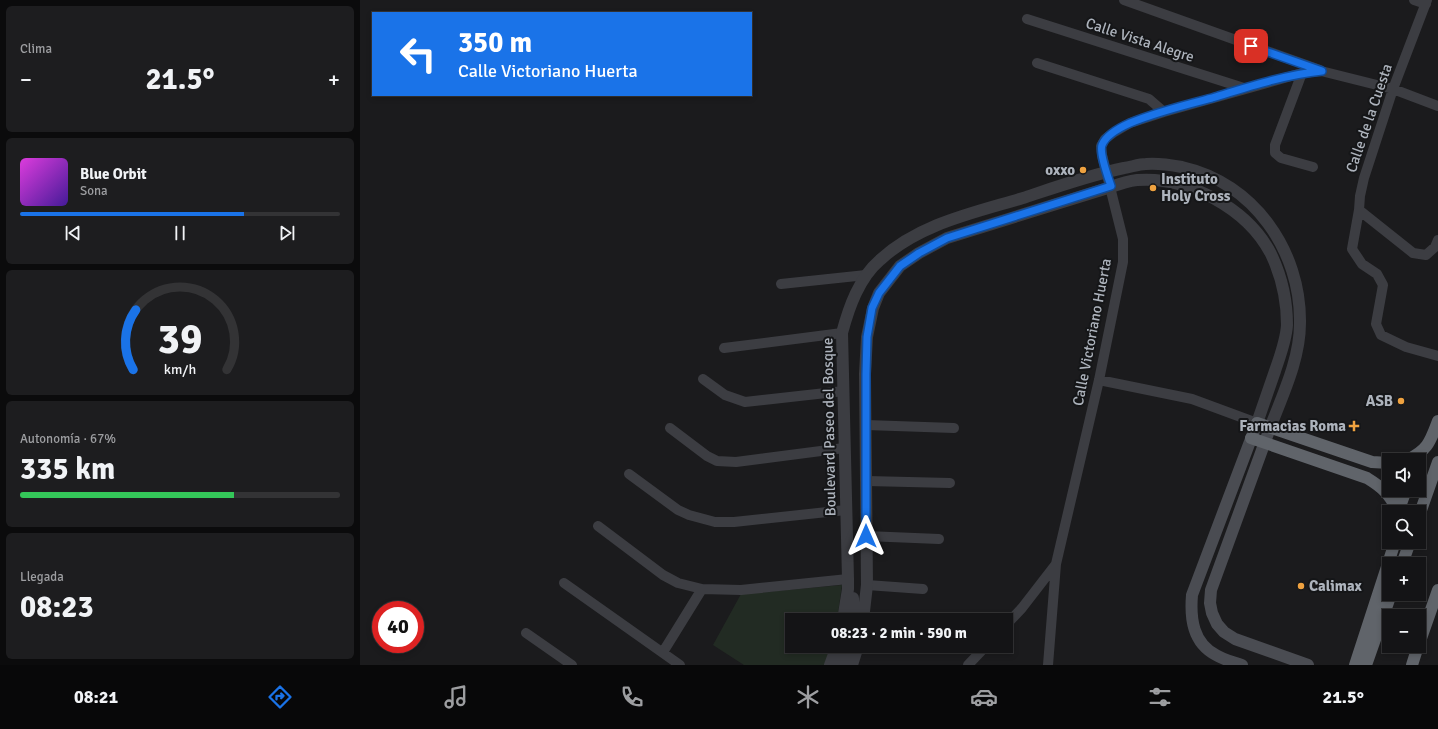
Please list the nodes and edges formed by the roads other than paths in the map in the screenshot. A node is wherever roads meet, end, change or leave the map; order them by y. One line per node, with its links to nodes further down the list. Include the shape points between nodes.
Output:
1 (1124, 0): 6 (street)
2 (1414, 0): 3 (street)
3 (1426, 2): 9 (street, Calle de la Cuesta)
4 (1027, 19): 8 (street, Calle Vista Alegre)
5 (1037, 63): 11 (street, via 1149,99)
6 (1322, 71): 7 (street, Calle Victoriano Huerta); 9 (street)
7 (1302, 73): 8 (street, Calle Victoriano Huerta); 12 (street, via 1274,145 1275,153 1280,158)
8 (1244, 88): 11 (street, Calle Victoriano Huerta)
9 (1393, 89): 10 (street); 15 (street, Calle de la Cuesta, via 1364,178)
10 (1438, 106)
11 (1164, 112): 13 (street, Calle Victoriano Huerta, via 1130,123 1105,139 1101,146)
12 (1313, 167)
13 (1106, 172): 14 (street, Calle Victoriano Huerta); 17 (street, Boulevard Paseo del Bosque, via 941,223 906,240 880,260); 30 (street, Boulevard Paseo del Bosque, via 1146,164 1173,165 1212,176 1240,193 1266,219 1276,234 1292,269 1297,288 1300,324 1292,370)
14 (1111, 186): 23 (street, Calle Victoriano Huerta, via 1123,239 1123,262); 26 (street, via 1136,180 1161,181 1186,186 1206,194 1222,202 1238,215 1271,254 1283,290 1287,325 1285,342); 27 (street, via 947,238 900,266 879,293 872,308 867,337)
15 (1359, 210): 16 (street, via 1413,253 1426,255 1435,248); 21 (street, Calle de la Cuesta, via 1352,249 1362,264 1377,274 1383,285 1376,324 1381,336 1406,347)
16 (1438, 240)
17 (866, 275): 18 (street); 19 (street, Boulevard Paseo del Bosque, via 847,313)
18 (781, 284)
19 (842, 333): 20 (street); 24 (street, Boulevard Paseo del Bosque)
20 (724, 348)
21 (1438, 356)
22 (703, 379): 24 (street, via 725,395 745,402)
23 (1099, 380): 26 (street, via 1192,399); 47 (street, Calle Victoriano Huerta)
24 (844, 391): 33 (street, Boulevard Paseo del Bosque)
25 (1438, 421): 34 (highway, via 1432,438)
26 (1257, 423): 30 (highway); 31 (main road)
27 (866, 425): 29 (street); 38 (street)
28 (670, 428): 33 (street, via 717,462 736,462)
29 (954, 428)
30 (1270, 428): 32 (main road, Boulevard Paseo del Bosque); 36 (highway, via 1372,462)
31 (1251, 438): 32 (highway); 74 (main road, via 1192,595 1190,612 1194,628 1206,649)
32 (1265, 443): 40 (highway, via 1367,478 1383,488); 75 (main road, Boulevard Paseo del Bosque, via 1211,590 1212,614 1216,624 1235,639)
33 (844, 448): 42 (street, Boulevard Paseo del Bosque)
34 (1422, 453)
35 (1438, 462): 41 (highway)
36 (1382, 463)
37 (629, 474): 42 (street, via 678,510 715,522)
38 (867, 481): 39 (street); 44 (street)
39 (950, 483)
40 (1395, 505)
41 (1423, 505)
42 (846, 510): 49 (street, Boulevard Paseo del Bosque)
43 (598, 526): 51 (street, via 663,575 678,583)
44 (866, 536): 45 (street); 50 (street)
45 (939, 539)
46 (1393, 549): 76 (highway)
47 (1056, 564): 58 (street, Calle Victoriano Huerta); 73 (street)
48 (564, 583): 61 (street)
49 (848, 584): 51 (street, via 741,590); 55 (street, Boulevard Paseo del Bosque); 56 (street, via 853,594)
50 (867, 585): 52 (street); 57 (street)
51 (702, 589): 61 (street)
52 (924, 589)
53 (1438, 590): 59 (highway)
54 (1389, 601): 77 (highway)
55 (844, 613)
56 (854, 613)
57 (864, 613)
58 (1013, 618)
59 (1426, 625)
60 (526, 633): 67 (street)
61 (663, 652): 68 (street)
62 (834, 653): 69 (street)
63 (846, 653): 70 (street)
64 (856, 653): 71 (street)
65 (979, 653): 72 (street)
66 (1416, 653): 78 (highway)
67 (572, 665)
68 (680, 665)
69 (830, 665)
70 (842, 665)
71 (852, 665)
72 (968, 665)
73 (1048, 665)
74 (1242, 665)
75 (1308, 665)
76 (1355, 665)
77 (1366, 665)
78 (1412, 665)

